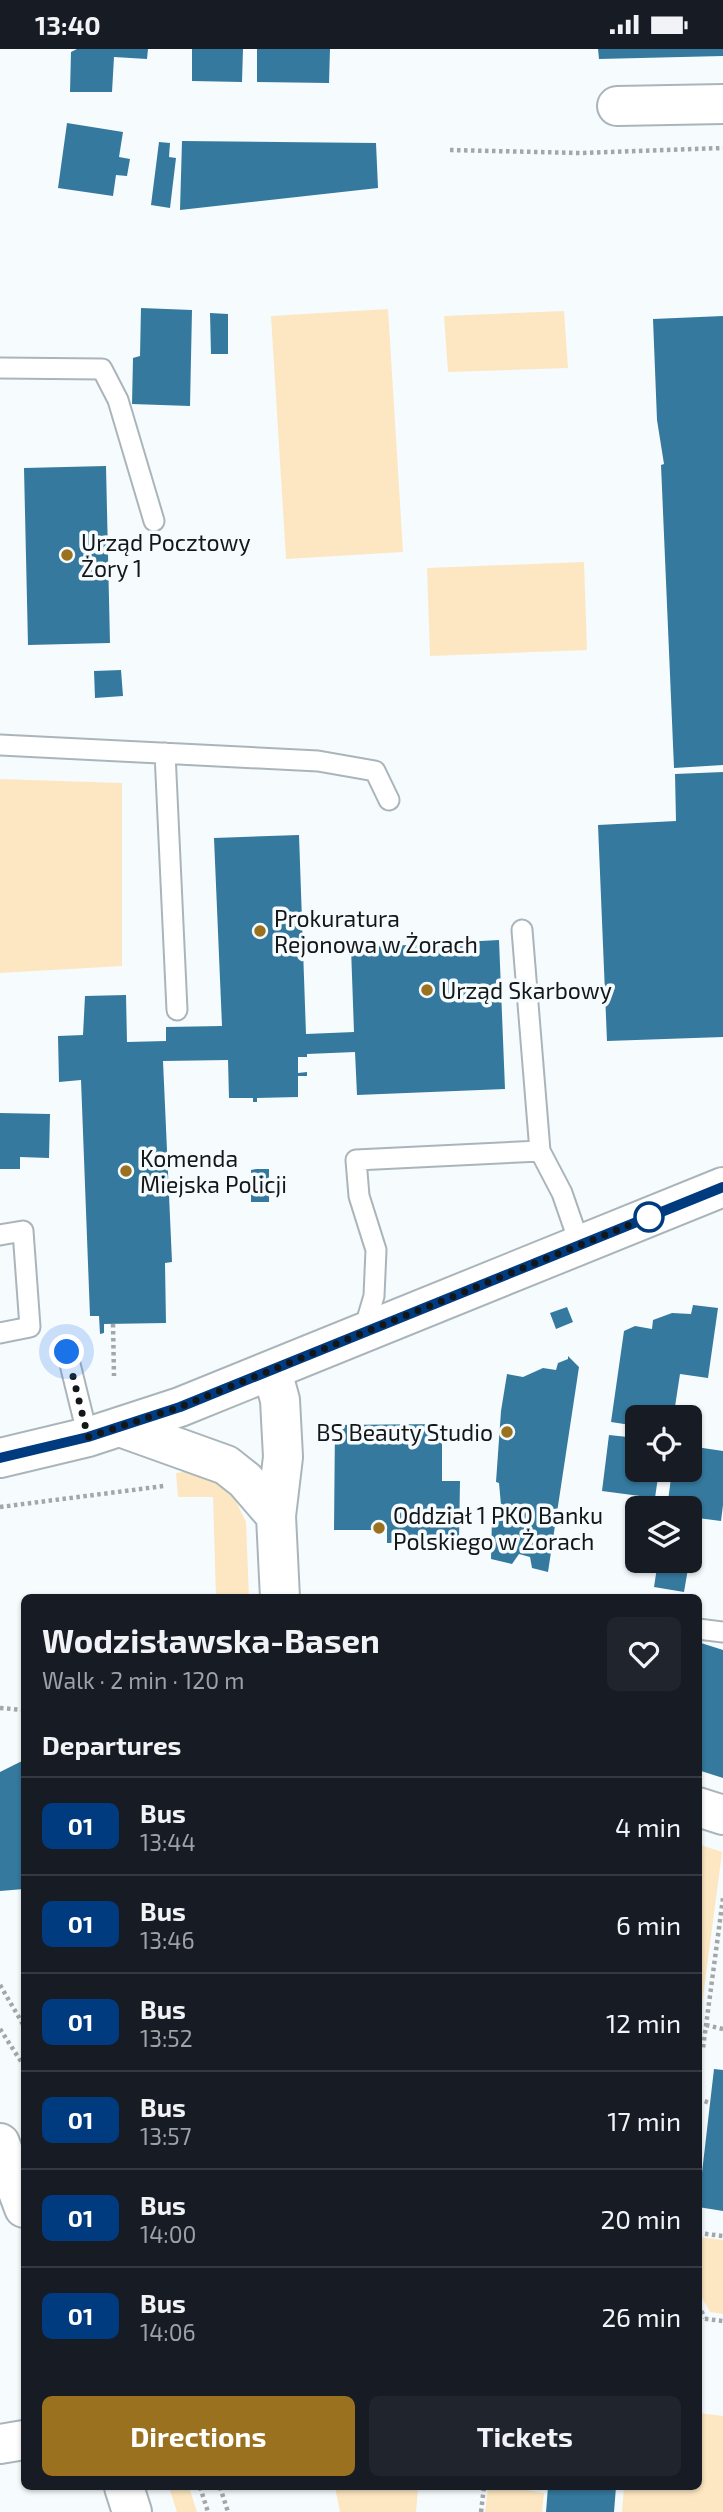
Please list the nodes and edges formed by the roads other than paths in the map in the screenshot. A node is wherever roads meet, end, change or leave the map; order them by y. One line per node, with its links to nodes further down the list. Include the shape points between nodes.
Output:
1 (723, 104): 2 (street)
2 (617, 106)
3 (0, 368): 4 (lane, via 102,369 118,400)
4 (153, 521)
5 (0, 745): 6 (lane)
6 (165, 753): 7 (lane, via 318,761 375,771); 9 (lane)
7 (389, 800)
8 (522, 930): 10 (lane)
9 (177, 1010)
10 (540, 1151): 13 (lane, via 562,1193); 15 (lane, via 356,1160 359,1196 376,1249 374,1296)
11 (723, 1187): 13 (street)
12 (0, 1235): 14 (lane, via 23,1231 30,1327)
13 (580, 1245): 15 (street)
14 (0, 1333)
15 (363, 1333): 17 (street)
16 (67, 1352): 18 (lane)
17 (272, 1371): 18 (street); 20 (street, via 280,1400 283,1457)
18 (104, 1432): 19 (street); 20 (street, via 226,1465)
19 (0, 1458)
20 (275, 1515): 21 (street)
21 (280, 1594)
22 (702, 1629): 23 (lane)
23 (723, 1632)
24 (702, 1808): 25 (street)
25 (723, 1815)
26 (0, 2143): 27 (street)
27 (21, 2199)
28 (21, 2440): 29 (street)
29 (0, 2444)
30 (125, 2490): 31 (street)
31 (132, 2512)

